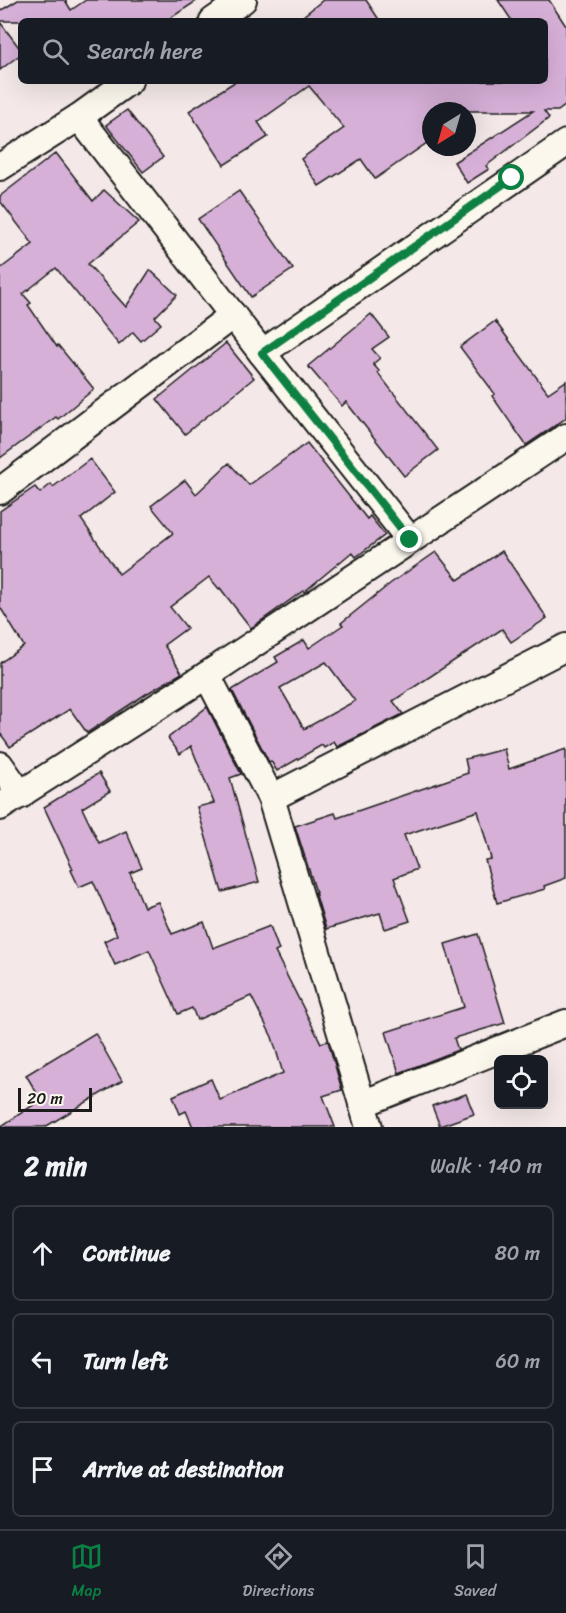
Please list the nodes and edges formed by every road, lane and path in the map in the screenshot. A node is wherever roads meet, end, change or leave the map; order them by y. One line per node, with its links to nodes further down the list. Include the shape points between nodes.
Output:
1 (238, 1): 2 (street)
2 (217, 18)
3 (125, 84): 4 (street)
4 (80, 117): 6 (street); 7 (street)
5 (566, 142): 8 (street)
6 (4, 156)
7 (233, 315): 8 (street); 10 (street)
8 (262, 353): 11 (street)
9 (566, 438): 11 (street)
10 (0, 490)
11 (410, 540): 13 (street)
12 (566, 647): 15 (street)
13 (207, 675): 15 (street); 16 (street)
14 (0, 765): 16 (street)
15 (271, 798): 18 (street)
16 (11, 801)
17 (566, 1023): 18 (street)
18 (365, 1115)

